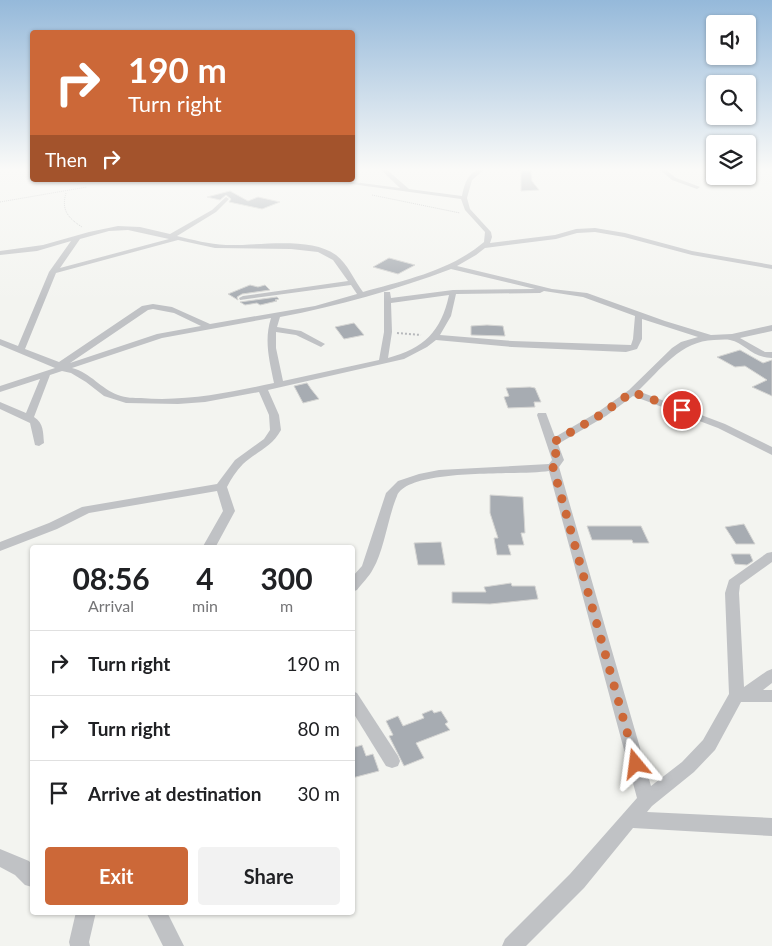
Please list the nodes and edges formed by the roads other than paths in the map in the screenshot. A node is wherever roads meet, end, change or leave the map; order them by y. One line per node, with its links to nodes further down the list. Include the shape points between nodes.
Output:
1 (211, 213): 4 (street)
2 (470, 213): 5 (street, via 488,232)
3 (78, 237): 4 (street, via 120,228); 6 (street); 9 (street)
4 (173, 238): 9 (street); 10 (street, via 215,246 288,248 325,253 343,266)
5 (484, 246): 7 (street); 8 (street, via 595,230)
6 (0, 254)
7 (450, 266): 11 (street); 12 (street)
8 (772, 267)
9 (53, 272): 27 (street)
10 (351, 283): 14 (street); 15 (street)
11 (386, 287): 14 (street); 16 (street)
12 (552, 291): 13 (street); 18 (street, via 584,295)
13 (453, 292): 16 (street); 22 (street, via 446,319)
14 (361, 294): 17 (street, via 316,308)
15 (243, 298)
16 (388, 301): 29 (street, via 388,332)
17 (277, 314): 19 (street); 21 (street)
18 (639, 315): 22 (street, via 637,343 626,349); 23 (street)
19 (208, 326): 30 (street, via 132,344); 30 (street, via 168,308 152,306 126,320)
20 (772, 328): 24 (street)
21 (271, 329): 26 (street, via 298,333); 32 (street, via 270,346)
22 (435, 337): 29 (street, via 404,356)
23 (707, 337): 24 (street); 35 (street, via 684,344)
24 (732, 337): 28 (street, via 763,355)
25 (0, 342): 27 (street)
26 (321, 344)
27 (20, 348): 30 (street)
28 (772, 355)
29 (383, 362): 32 (street)
30 (61, 367): 31 (street); 33 (street, via 81,372 103,393 127,400 185,401)
31 (49, 372): 34 (street); 38 (street)
32 (280, 383): 33 (street)
33 (262, 387): 43 (street, via 276,423 275,431 226,475)
34 (0, 389)
35 (632, 392): 40 (street); 41 (street, via 715,423)
36 (0, 405): 38 (street)
37 (542, 415): 40 (street)
38 (29, 418): 39 (street, via 37,426)
39 (38, 443)
40 (552, 443): 42 (street, via 558,460)
41 (772, 452)
42 (553, 467): 47 (street, via 444,473 411,479 400,485 392,493 368,567); 53 (street)
43 (221, 487): 44 (street, via 229,511); 45 (street, via 86,510)
44 (210, 545)
45 (0, 547)
46 (772, 556): 49 (street, via 734,583 732,593)
47 (355, 583)
48 (772, 675): 49 (street)
49 (741, 696): 50 (street); 53 (street, via 732,702 709,745 688,767)
50 (772, 696)
51 (355, 702): 52 (street)
52 (392, 761)
53 (646, 800): 54 (street)
54 (631, 820): 55 (street); 62 (street)
55 (772, 827)
56 (0, 858): 57 (street, via 22,868)
57 (30, 876)
58 (81, 915): 60 (street)
59 (158, 915): 61 (street)
60 (80, 946)
61 (174, 946)
62 (512, 946)

